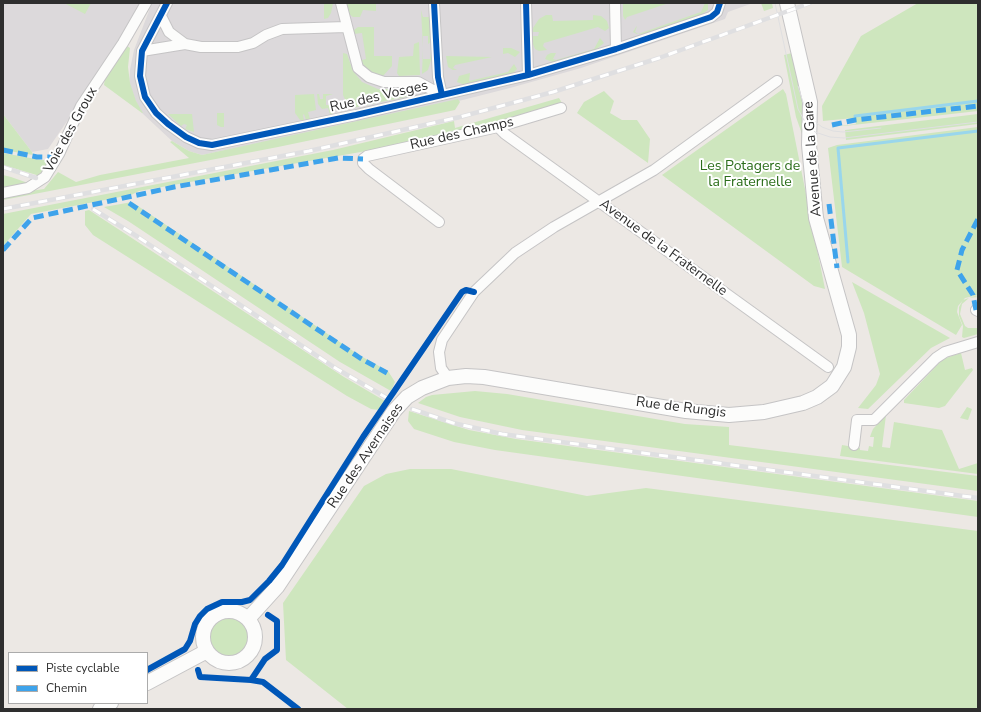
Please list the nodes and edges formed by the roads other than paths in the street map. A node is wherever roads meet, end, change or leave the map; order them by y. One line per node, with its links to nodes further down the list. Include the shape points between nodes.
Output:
1 (146, 3): 19 (street, Voie des Groux, via 81,106 59,154 45,177 28,188)
2 (167, 3): 9 (street, Rue des Vosges)
3 (340, 3): 10 (street)
4 (434, 3): 16 (street, via 438,77)
5 (526, 3): 14 (street)
6 (615, 3): 12 (street)
7 (720, 3): 12 (street, Rue des Vosges, via 717,12 711,17)
8 (787, 3): 22 (main road, Avenue de la Gare, via 810,102 809,145 816,218)
9 (160, 16): 11 (street, via 169,32); 13 (street, Rue des Vosges)
10 (346, 27): 11 (street, via 282,29 238,47 201,47); 16 (street, via 358,68 369,78 384,82 418,82)
11 (185, 44): 13 (street)
12 (616, 49): 14 (street, Rue des Vosges)
13 (142, 51): 16 (street, Rue des Vosges, via 140,76 145,97 156,113 186,138 212,145 356,116)
14 (528, 75): 16 (street, Rue des Vosges)
15 (777, 81): 20 (street, via 654,170)
16 (442, 95)
17 (561, 108): 18 (street, Rue des Champs)
18 (498, 127): 20 (street, Avenue de la Fraternelle); 21 (street, Rue des Champs, via 363,159 363,163 370,169)
19 (3, 193)
20 (599, 202): 24 (street, Avenue de la Fraternelle); 25 (street, via 515,253 474,292 442,340 439,352 441,368)
21 (439, 222)
22 (837, 290): 25 (main road, Rue de Rungis, via 849,335 844,367 832,386 822,394 803,403 777,410 751,414 710,414 484,377)
23 (978, 342): 26 (street, via 945,352 874,420 857,420)
24 (828, 367)
25 (448, 378): 27 (main road, Rue des Avernaises, via 407,397 394,411 277,587)
26 (854, 445)
27 (248, 619): 28 (main road, via 240,613 231,611 221,612 213,617 204,633); 28 (main road, via 256,635 255,644 244,660 228,664 212,658)
28 (207, 651): 29 (main road)
29 (148, 682)
30 (109, 704): 31 (main road)
31 (100, 709)

